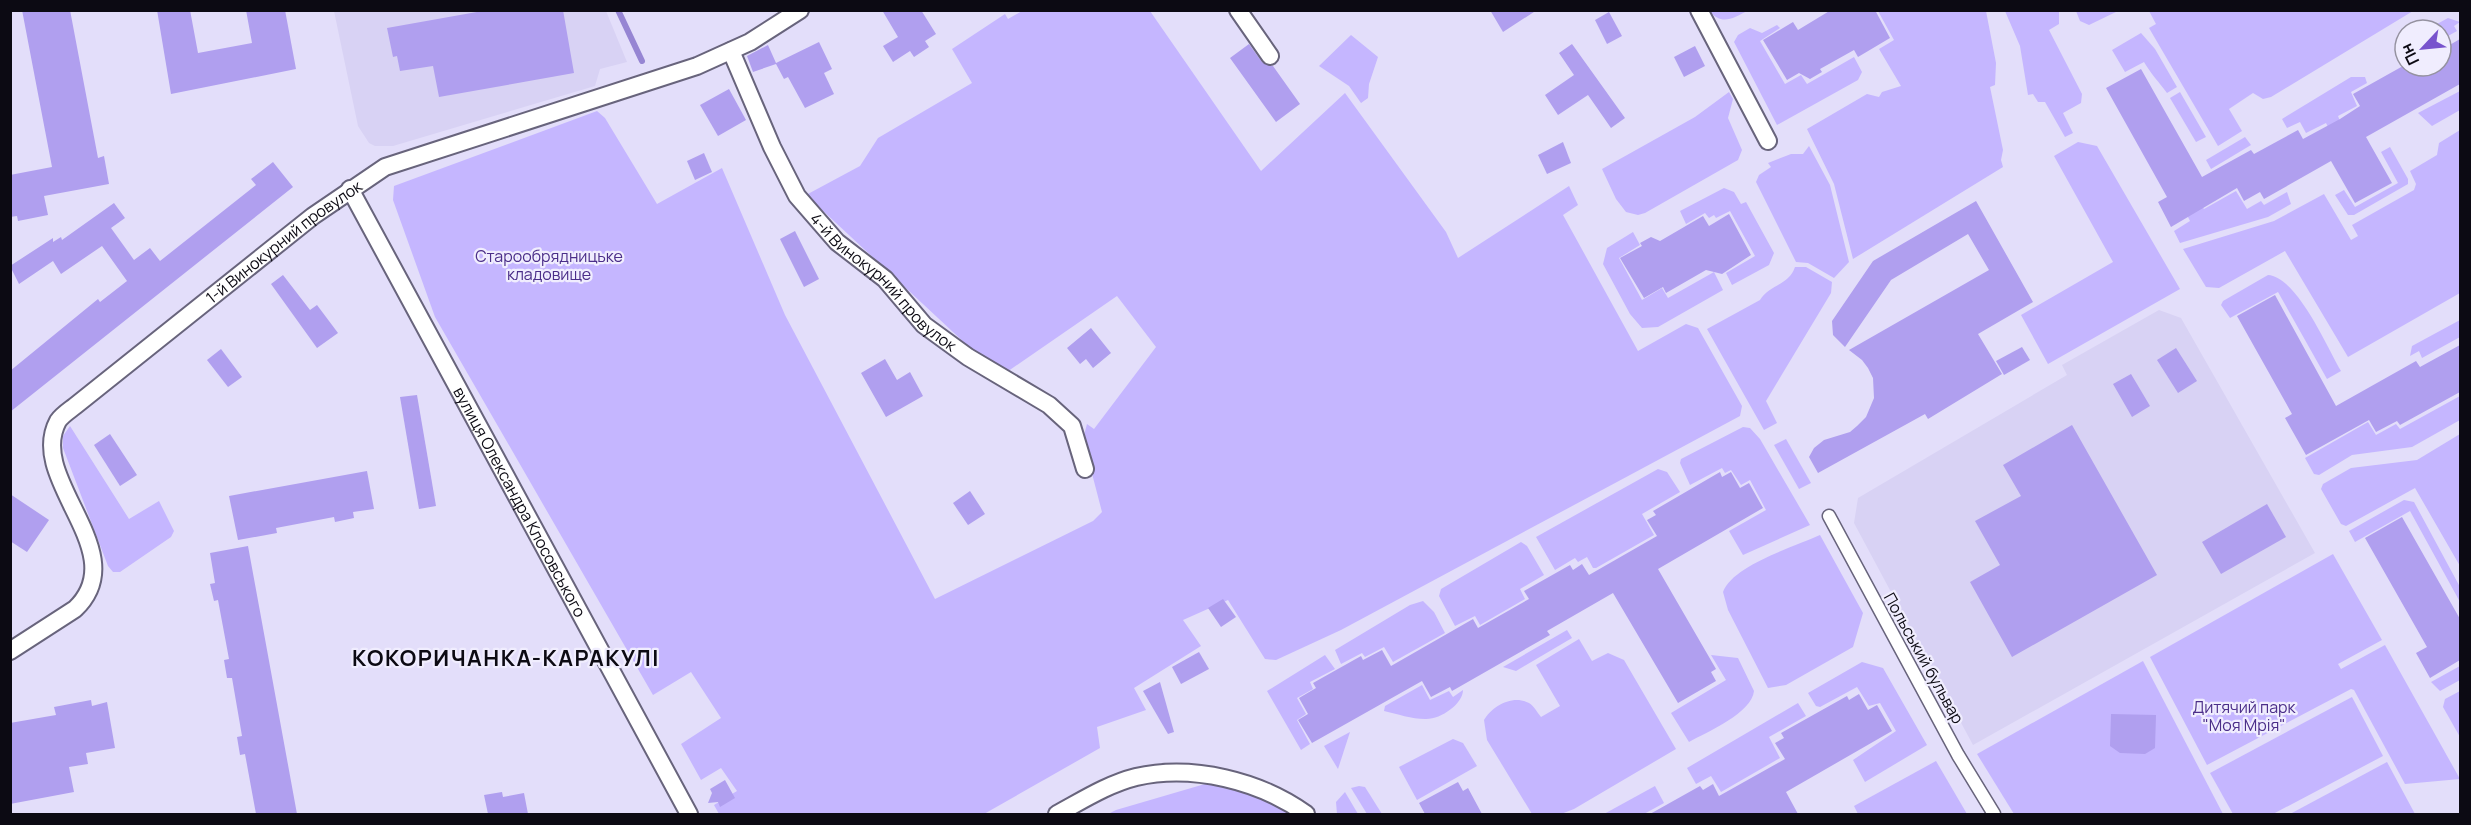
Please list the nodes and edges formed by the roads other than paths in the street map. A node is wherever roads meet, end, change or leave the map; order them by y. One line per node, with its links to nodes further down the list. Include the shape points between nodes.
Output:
1 (1238, 10): 5 (street)
2 (1699, 10): 6 (street)
3 (799, 11): 4 (street, 1-й Винокурний провулок, via 766,34)
4 (731, 51): 7 (street, 1-й Винокурний провулок, via 653,81 402,160); 8 (street, 4-й Винокурний провулок, via 797,196 837,242 885,279 924,325 1057,412 1072,426)
5 (1270, 56)
6 (1768, 141)
7 (350, 189): 10 (street, 1-й Винокурний провулок, via 59,420 52,440 53,458 86,532 92,570 89,587 75,609); 11 (street, вулиця Олександра Клосовського)
8 (1084, 469)
9 (1829, 516): 14 (street, Польський бульвар, via 1953,747)
10 (10, 651)
11 (689, 814)
12 (1057, 814): 13 (street, via 1137,777 1198,774 1259,787)
13 (1306, 814)
14 (1994, 814)

